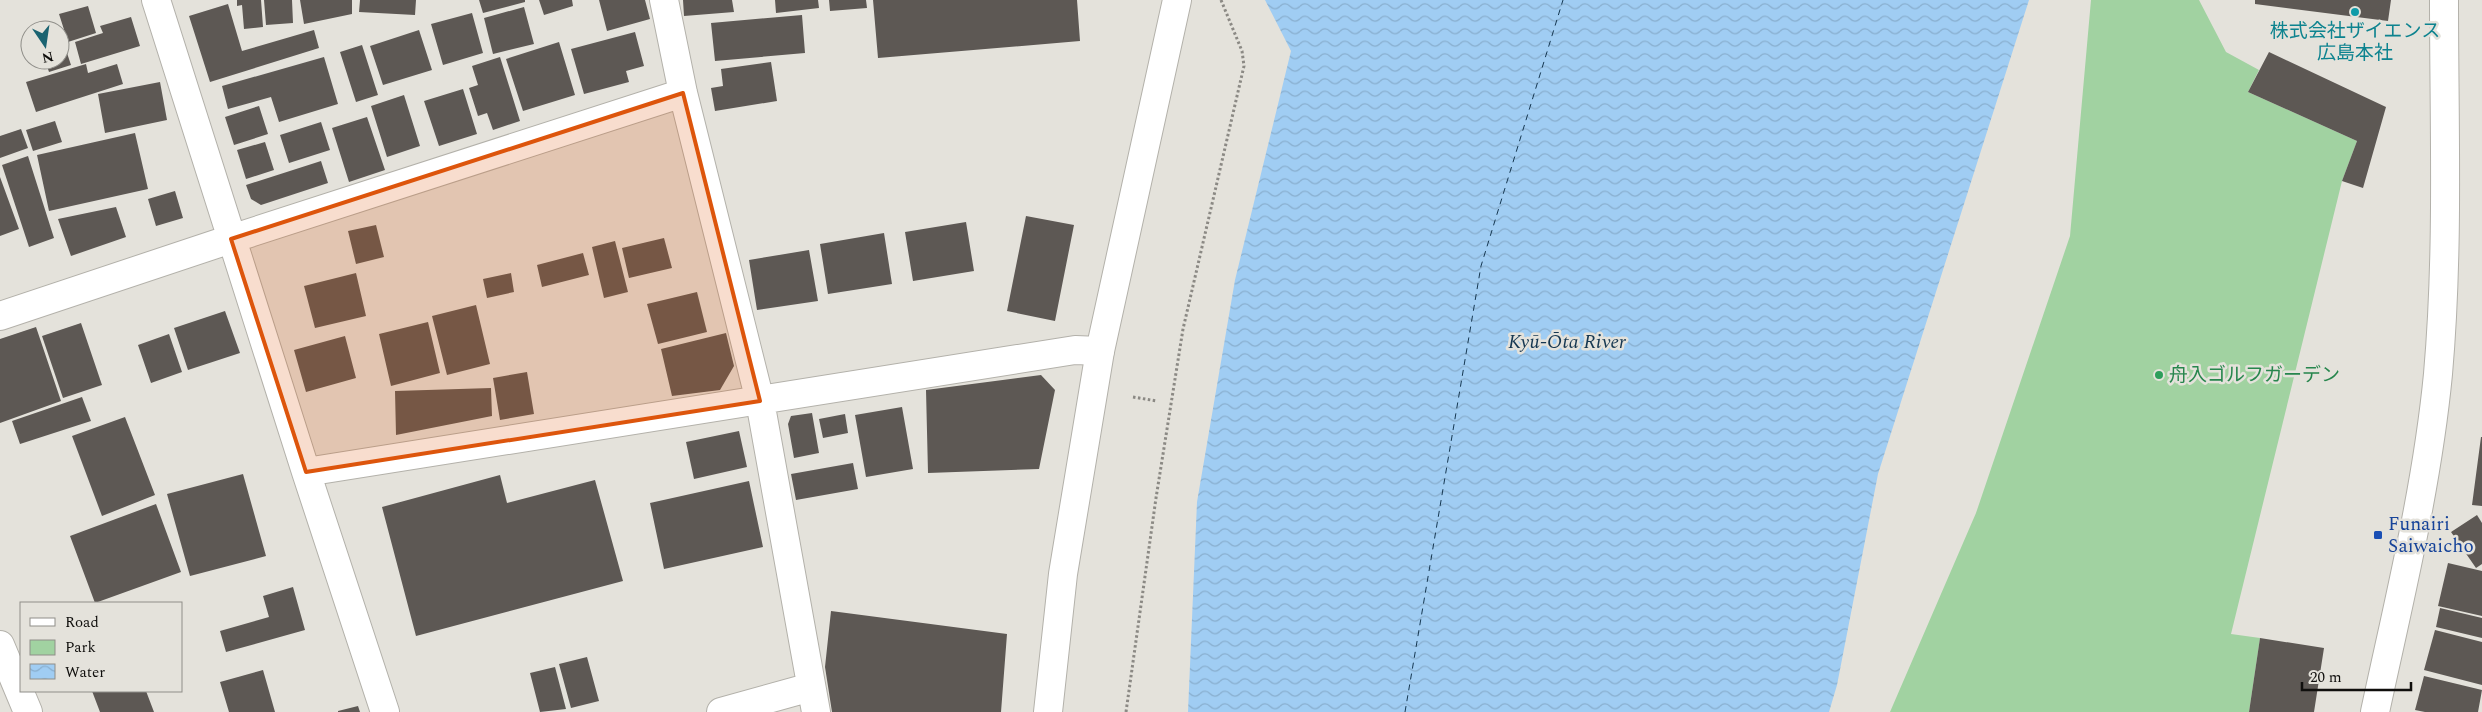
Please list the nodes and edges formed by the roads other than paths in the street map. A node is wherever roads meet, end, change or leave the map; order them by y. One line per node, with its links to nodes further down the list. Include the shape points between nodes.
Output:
1 (156, 0): 6 (street)
2 (664, 0): 5 (street)
3 (1177, 0): 8 (street)
4 (2444, 0): 17 (street, via 2445,230 2438,374 2414,537)
5 (683, 93): 6 (street); 9 (street)
6 (231, 239): 7 (street); 10 (street)
7 (0, 316)
8 (1100, 351): 9 (street, via 1074,350); 16 (street, via 1063,574)
9 (760, 401): 10 (street); 12 (street)
10 (306, 472): 14 (street)
11 (0, 645): 13 (street)
12 (813, 700): 15 (street)
13 (28, 712)
14 (385, 712)
15 (721, 712)
16 (1048, 712)
17 (2375, 712)

